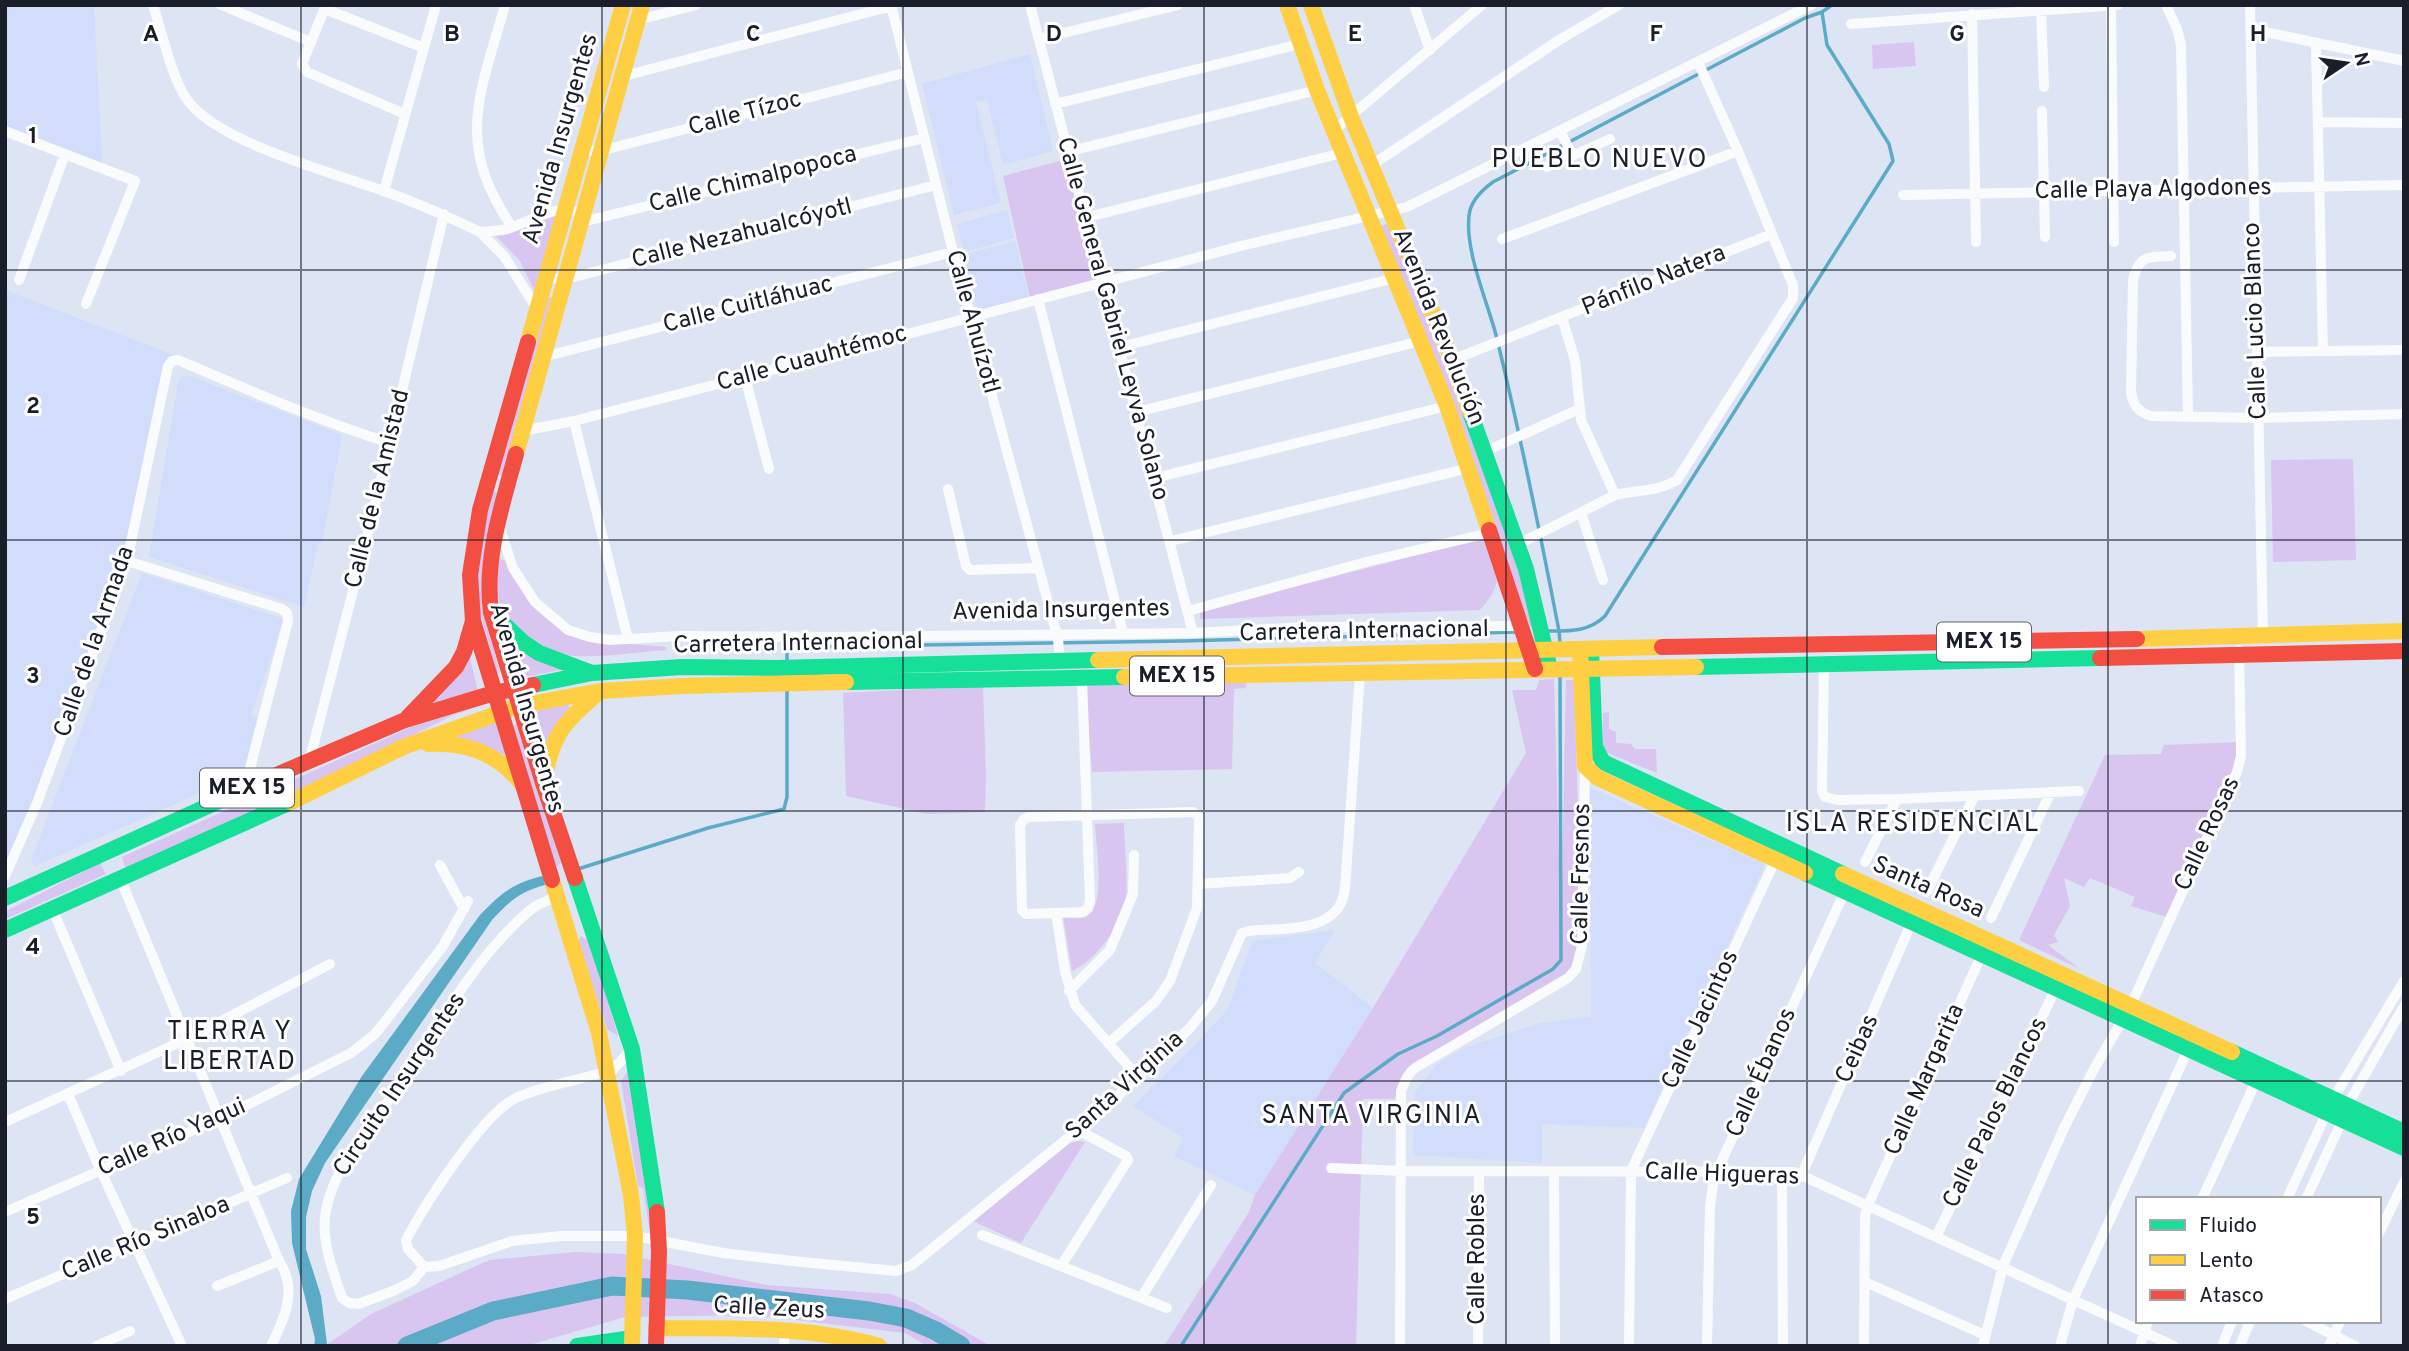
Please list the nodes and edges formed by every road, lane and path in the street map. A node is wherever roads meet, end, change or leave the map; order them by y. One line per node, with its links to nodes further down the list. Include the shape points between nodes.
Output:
1 (153, 5): 65 (street, via 176,78 197,112 220,129 264,148)
2 (220, 5): 29 (street)
3 (436, 5): 32 (street)
4 (505, 5): 76 (street, via 477,110 476,135 490,190)
5 (623, 5): 51 (main road, Avenida Insurgentes)
6 (696, 5): 24 (street)
7 (1030, 5): 28 (street, Calle General Gabriel Leyva Solano)
8 (1178, 5): 28 (street)
9 (1287, 5): 30 (main road, Avenida Revolución)
10 (1311, 5): 43 (main road, Avenida Revolución)
11 (1414, 5): 33 (street)
12 (1482, 5): 33 (street)
13 (1619, 5): 58 (street)
14 (1811, 5): 35 (street, Calle Cuauhtémoc)
15 (2118, 5): 20 (street)
16 (2165, 5): 64 (street, via 2180,44)
17 (2250, 5): 27 (street, Calle Lucio Blanco)
18 (892, 6): 36 (street, Calle Ahuízotl); 37 (street)
19 (2083, 6): 20 (street); 23 (street)
20 (2110, 6): 66 (street)
21 (325, 7): 29 (street); 32 (street)
22 (1998, 9): 23 (street); 25 (street)
23 (2041, 10): 38 (street)
24 (640, 13): 37 (main road, Avenida Insurgentes)
25 (1972, 14): 26 (street); 68 (street)
26 (1850, 24)
27 (2250, 29): 31 (street); 63 (street, Calle Lucio Blanco)
28 (1039, 39): 40 (street, Calle General Gabriel Leyva Solano)
29 (311, 42): 42 (street, via 302,64 307,72)
30 (1300, 44): 39 (main road, Avenida Revolución); 40 (street)
31 (2316, 44): 34 (street); 44 (street)
32 (424, 48): 42 (street)
33 (1430, 50): 43 (street)
34 (2404, 61)
35 (1702, 70): 48 (street, Calle Cuauhtémoc); 53 (street)
36 (908, 72): 49 (street, Calle Ahuízotl); 52 (street, Calle Tízoc)
37 (620, 77): 52 (main road, Avenida Insurgentes)
38 (2044, 87)
39 (1317, 90): 47 (main road, Avenida Revolución); 54 (street)
40 (1055, 104): 54 (street, Calle General Gabriel Leyva Solano)
41 (2042, 111): 67 (street)
42 (405, 114): 65 (street)
43 (1351, 117): 47 (street); 58 (main road, Avenida Revolución)
44 (2318, 122): 45 (street); 62 (street)
45 (2404, 123)
46 (5, 131): 56 (street)
47 (1333, 131): 55 (main road, Avenida Revolución)
48 (1560, 131): 57 (street); 71 (street, Calle Cuauhtémoc, via 1415,204)
49 (924, 138): 60 (street, Calle Ahuízotl); 73 (street, Calle Chimalpopoca, via 590,220)
50 (1609, 139): 57 (street)
51 (582, 150): 52 (street, Calle Tízoc); 70 (main road, Avenida Insurgentes)
52 (600, 151): 73 (main road, Avenida Insurgentes)
53 (1738, 151): 78 (street); 80 (street)
54 (1067, 152): 75 (street, Calle General Gabriel Leyva Solano)
55 (1342, 153): 74 (main road, Avenida Revolución); 75 (street)
56 (65, 154): 88 (street); 91 (street, via 135,181)
57 (1573, 156): 59 (street)
58 (1372, 165): 71 (main road, Avenida Revolución)
59 (1547, 167)
60 (936, 185): 83 (street, Calle Ahuízotl); 87 (street, Calle Nezahualcóyotl)
61 (2404, 185): 62 (street, Calle Playa Algodones)
62 (2319, 187): 63 (street, Calle Playa Algodones); 97 (street)
63 (2253, 188): 64 (street, Calle Playa Algodones); 99 (street, Calle Lucio Blanco)
64 (2183, 190): 66 (street, Calle Playa Algodones); 107 (street)
65 (384, 191): 72 (street)
66 (2113, 191): 67 (street, Calle Playa Algodones); 82 (street)
67 (2044, 192): 68 (street, Calle Playa Algodones); 79 (street)
68 (1975, 193): 69 (street, Calle Playa Algodones); 81 (street)
69 (1903, 195)
70 (563, 210): 73 (street); 76 (street); 85 (main road, Avenida Insurgentes)
71 (1391, 211): 74 (street, Calle Cuauhtémoc); 101 (main road, Avenida Revolución)
72 (444, 214): 77 (street); 111 (street, Calle de la Amistad)
73 (584, 215): 87 (main road, Avenida Insurgentes)
74 (1369, 215): 86 (main road, Avenida Revolución); 89 (street, Calle Cuauhtémoc)
75 (1084, 218): 89 (street, Calle General Gabriel Leyva Solano)
76 (512, 227): 77 (street)
77 (480, 232): 92 (street, via 504,256)
78 (1772, 234): 94 (street, Pánfilo Natera); 119 (street, via 1795,291 1793,298 1677,480 1657,491)
79 (2045, 237)
80 (1502, 239)
81 (1976, 242)
82 (2114, 242)
83 (953, 252): 93 (street, Calle Ahuízotl); 100 (street, Calle Cuitláhuac)
84 (2171, 256): 107 (street, via 2152,256 2136,268 2131,392 2143,413)
85 (547, 278): 87 (street, Calle Nezahualcóyotl); 92 (main road, Avenida Insurgentes)
86 (1395, 278): 95 (main road, Avenida Revolución); 96 (street)
87 (566, 279): 100 (main road, Avenida Insurgentes)
88 (19, 280)
89 (1101, 283): 90 (street, Calle Cuauhtémoc); 96 (street, Calle General Gabriel Leyva Solano)
90 (1038, 299): 93 (street, Calle Cuauhtémoc); 133 (street)
91 (86, 304)
92 (537, 309): 116 (main road, Avenida Insurgentes)
93 (970, 316): 102 (street, Calle Cuauhtémoc); 126 (street, Calle Ahuízotl)
94 (1562, 318): 101 (street, Pánfilo Natera); 104 (street, via 1575,360)
95 (1421, 341): 103 (main road, Avenida Revolución); 105 (street)
96 (1121, 347): 105 (street, Calle General Gabriel Leyva Solano)
97 (2323, 351): 98 (street); 99 (street)
98 (2404, 351)
99 (2258, 352): 108 (street, Calle Lucio Blanco)
100 (543, 357): 110 (main road, Avenida Insurgentes)
101 (1452, 360): 112 (main road, Avenida Revolución)
102 (745, 377): 109 (street, Calle Cuauhtémoc); 114 (street)
103 (1447, 406): 113 (main road, Avenida Revolución); 115 (street)
104 (1579, 409): 112 (street); 119 (street)
105 (1137, 412): 115 (street, Calle General Gabriel Leyva Solano)
106 (2404, 414): 108 (street)
107 (2188, 416): 108 (street)
108 (2259, 418): 136 (street, Calle Lucio Blanco)
109 (574, 421): 110 (street, Calle Cuauhtémoc); 138 (street)
110 (522, 431): 117 (main road, Avenida Insurgentes)
111 (390, 443): 125 (street, Calle de la Armada, via 172,361); 164 (street, Calle de la Amistad)
112 (1484, 452): 124 (main road, Avenida Revolución)
113 (1469, 468): 122 (main road, Avenida Revolución); 123 (street)
114 (769, 469)
115 (1154, 478): 123 (street, Calle General Gabriel Leyva Solano)
116 (488, 481): 117 (main road); 130 (main road, Avenida Insurgentes, via 470,575)
117 (508, 484): 121 (main road, Avenida Insurgentes)
118 (948, 488): 126 (street, via 970,570)
119 (1615, 495): 120 (street)
120 (1581, 513): 124 (street); 127 (street)
121 (499, 523): 129 (main road, Avenida Insurgentes, via 489,573); 138 (street, Avenida Insurgentes, via 513,568 535,602 552,618 568,630 590,637)
122 (1489, 533): 128 (street); 131 (main road, Avenida Revolución)
123 (1171, 541): 128 (street, Calle General Gabriel Leyva Solano)
124 (1517, 545): 141 (main road, Avenida Revolución)
125 (127, 561): 168 (street, via 287,613); 179 (street, Calle de la Armada)
126 (1038, 568): 135 (street, Calle Ahuízotl)
127 (1603, 580)
128 (1188, 611): 134 (street, Calle General Gabriel Leyva Solano)
129 (492, 612): 151 (main road, via 540,653); 156 (main road, Avenida Insurgentes)
130 (473, 621): 158 (main road, Avenida Insurgentes); 161 (main road, via 456,667)
131 (1520, 626): 134 (street, Avenida Insurgentes, via 1306,627); 142 (main road, Avenida Revolución)
132 (2404, 631): 136 (main road, Carretera Internacional / MEX 15)
133 (1122, 633): 134 (street, Avenida Insurgentes); 135 (street, Avenida Insurgentes)
134 (1193, 633)
135 (1057, 636): 138 (street, Avenida Insurgentes); 145 (street, Calle Ahuízotl)
136 (2263, 636): 137 (main road, Carretera Internacional / MEX 15)
137 (2238, 637): 139 (main road, Carretera Internacional / MEX 15); 144 (street)
138 (628, 639)
139 (2056, 640): 140 (main road, Carretera Internacional / MEX 15); 146 (main road)
140 (1926, 643): 141 (main road, Carretera Internacional / MEX 15); 147 (main road)
141 (1567, 650): 142 (main road, Carretera Internacional / MEX 15); 150 (main road); 150 (main road, Avenida Revolución)
142 (1529, 651): 145 (main road, Carretera Internacional / MEX 15); 150 (main road, Avenida Revolución)
143 (2404, 651): 144 (main road, Carretera Internacional / MEX 15)
144 (2239, 655): 146 (main road, Carretera Internacional / MEX 15); 198 (street, Calle Rosas, via 2240,765)
145 (1059, 656): 153 (main road, Carretera Internacional / MEX 15, via 799,667)
146 (2042, 660): 147 (main road, Carretera Internacional / MEX 15)
147 (1927, 662): 148 (main road, Carretera Internacional / MEX 15)
148 (1824, 664): 150 (main road, Carretera Internacional / MEX 15); 172 (street, via 1825,797)
149 (682, 667): 151 (main road, Carretera Internacional / MEX 15); 153 (main road, Carretera Internacional / MEX 15); 155 (main road)
150 (1563, 669): 152 (main road, Carretera Internacional / MEX 15); 163 (main road); 165 (main road)
151 (592, 673): 156 (main road, Carretera Internacional / MEX 15)
152 (1360, 673): 154 (main road, Carretera Internacional / MEX 15); 208 (street, Santa Virginia, via 1345,889 1340,905 1331,916 1311,925 1242,933 1212,1001)
153 (775, 676): 154 (main road, Carretera Internacional / MEX 15, via 799,685); 155 (main road, Carretera Internacional / MEX 15)
154 (1082, 678): 173 (street)
155 (682, 686): 157 (main road, Carretera Internacional / MEX 15)
156 (514, 688): 158 (main road, Carretera Internacional / MEX 15); 159 (main road, Avenida Insurgentes)
157 (600, 691): 159 (main road, Carretera Internacional / MEX 15); 167 (main road, via 558,734)
158 (494, 693): 160 (main road, Avenida Insurgentes); 161 (main road, MEX 15)
159 (519, 706): 160 (main road, Carretera Internacional / MEX 15); 167 (main road, Avenida Insurgentes)
160 (499, 712): 162 (main road, MEX 15); 166 (main road, Avenida Insurgentes)
161 (405, 720): 164 (main road, MEX 15)
162 (403, 747): 166 (main road, via 445,742 478,750 510,767); 180 (main road, MEX 15)
163 (1597, 754): 165 (street); 174 (main road, Santa Rosa, via 1611,768)
164 (309, 762): 168 (main road, MEX 15)
165 (1585, 766): 174 (main road, via 1598,778); 218 (street, Calle Fresnos, via 1582,946 1576,969 1409,1073 1401,1091)
166 (522, 783): 184 (main road, Avenida Insurgentes)
167 (543, 783): 190 (main road, Avenida Insurgentes)
168 (245, 789): 185 (main road, MEX 15)
169 (2051, 792): 170 (street); 171 (street); 189 (street)
170 (2079, 792)
171 (1974, 797): 172 (street); 183 (street)
172 (1897, 800): 176 (street)
173 (1088, 817): 181 (street, via 1197,813); 187 (street, via 1088,908); 187 (street, via 1029,817 1020,825 1022,911)
174 (1778, 853): 182 (main road); 188 (main road, Santa Rosa); 224 (street, Calle Jacintos)
175 (1134, 855): 197 (street, via 1133,894 1110,950)
176 (1865, 862)
177 (440, 866): 211 (street, Calle Río Yaqui, via 466,905 443,946 374,1035 351,1053)
178 (1299, 872): 181 (street, via 1290,878)
179 (5, 876)
180 (120, 878): 186 (main road, MEX 15); 201 (street)
181 (1198, 884): 202 (street, via 1194,922 1165,991)
182 (1844, 891): 188 (main road); 219 (street, Calle Ébanos)
183 (1927, 891)
184 (556, 894): 192 (main road, Avenida Insurgentes); 243 (street, Circuito Insurgentes, via 530,910 492,950 352,1147 338,1175 324,1235 342,1298 358,1304 393,1292 413,1281)
185 (5, 898)
186 (52, 908): 191 (main road, MEX 15); 205 (street)
187 (1056, 913): 197 (street)
188 (1915, 916): 193 (main road); 198 (main road, Santa Rosa); 223 (street, Ceibas)
189 (1991, 918)
190 (593, 929): 192 (main road); 203 (main road, Avenida Insurgentes)
191 (5, 930)
192 (570, 937): 207 (main road, Avenida Insurgentes)
193 (1982, 954): 196 (main road); 232 (street, Calle Margarita)
194 (330, 964): 201 (street)
195 (2404, 981): 210 (street)
196 (2056, 988): 200 (main road); 236 (street, Calle Palos Blancos)
197 (1069, 991): 202 (street, via 1075,1005)
198 (2131, 1004): 200 (street, Calle Rosas); 206 (main road, Santa Rosa)
199 (2404, 1006): 210 (street)
200 (2122, 1019): 204 (main road); 242 (street, via 2064,1128)
201 (187, 1039): 205 (street); 211 (street)
202 (1108, 1043): 208 (street)
203 (632, 1049): 207 (street); 239 (main road, Avenida Insurgentes)
204 (2188, 1050): 206 (main road); 248 (street)
205 (121, 1071): 209 (street)
206 (2259, 1074): 210 (main road); 229 (street)
207 (608, 1075): 237 (main road, Avenida Insurgentes, via 631,1195); 243 (street, via 601,1073 517,1097 490,1118 443,1179 406,1240)
208 (1138, 1077): 213 (street, Santa Virginia)
209 (68, 1094): 212 (street); 217 (street)
210 (2337, 1110): 214 (main road); 215 (main road); 230 (street); 231 (street)
211 (221, 1118): 217 (street, Calle Río Yaqui); 228 (street)
212 (5, 1122)
213 (1078, 1130): 239 (street, Santa Virginia, via 904,1269); 241 (street, via 1128,1160)
214 (2404, 1132)
215 (2404, 1148)
216 (1331, 1168): 218 (street, Calle Higueras)
217 (100, 1170): 233 (street, Calle Río Yaqui); 238 (street)
218 (1402, 1171): 220 (street, Calle Higueras); 269 (street)
219 (1717, 1171): 222 (street, Calle Higueras); 224 (street, Calle Higueras); 273 (street, Calle Ébanos, via 1711,1195)
220 (1479, 1172): 221 (street, Calle Higueras); 270 (street, Calle Robles)
221 (1554, 1172): 224 (street, Calle Higueras); 271 (street)
222 (1782, 1173): 223 (street, Calle Higueras); 274 (street)
223 (1802, 1174): 232 (street, Calle Higueras)
224 (1631, 1176): 272 (street)
225 (287, 1178): 228 (street, Calle Río Sinaloa)
226 (2404, 1182): 234 (street)
227 (1211, 1185): 246 (street)
228 (253, 1193): 238 (street, Calle Río Sinaloa); 240 (street)
229 (2203, 1197)
230 (2288, 1197)
231 (2307, 1197)
232 (1868, 1205): 236 (street, Calle Higueras); 244 (street, Calle Margarita)
233 (5, 1212)
234 (2381, 1229)
235 (982, 1235): 241 (street)
236 (1936, 1237): 242 (street, Calle Higueras)
237 (635, 1243): 239 (street, Circuito Insurgentes); 243 (street, Circuito Insurgentes, via 561,1236 512,1241); 259 (main road, Avenida Insurgentes)
238 (135, 1244): 247 (street, Calle Río Sinaloa); 263 (street)
239 (659, 1245): 255 (main road, Avenida Insurgentes)
240 (279, 1261): 245 (street); 264 (street, via 288,1274 286,1309)
241 (1061, 1266): 246 (street)
242 (2003, 1266): 248 (street, Calle Higueras); 260 (street)
243 (424, 1267)
244 (1865, 1282): 260 (street); 275 (street, Calle Margarita)
245 (217, 1286)
246 (1141, 1298): 249 (street)
247 (5, 1299)
248 (2073, 1300): 258 (street, Calle Higueras); 276 (street)
249 (1167, 1308)
250 (2147, 1323): 258 (street)
251 (2231, 1323): 279 (street)
252 (2249, 1323): 280 (street)
253 (2308, 1323): 261 (street)
254 (2339, 1323): 261 (street)
255 (656, 1328): 256 (main road, Calle Zeus); 266 (main road, Avenida Insurgentes)
256 (785, 1328): 267 (street); 268 (main road, Calle Zeus)
257 (130, 1331): 262 (street)
258 (2143, 1333): 277 (street); 278 (street, Calle Higueras)
259 (632, 1336): 265 (main road)
260 (1984, 1340)
261 (2331, 1340): 281 (street)
262 (96, 1346)
263 (182, 1346)
264 (271, 1346)
265 (577, 1346)
266 (656, 1346)
267 (785, 1346)
268 (879, 1346)
269 (1400, 1346)
270 (1478, 1346)
271 (1555, 1346)
272 (1629, 1346)
273 (1707, 1346)
274 (1783, 1346)
275 (1864, 1346)
276 (2060, 1346)
277 (2140, 1346)
278 (2174, 1346)
279 (2222, 1346)
280 (2240, 1346)
281 (2355, 1346)

